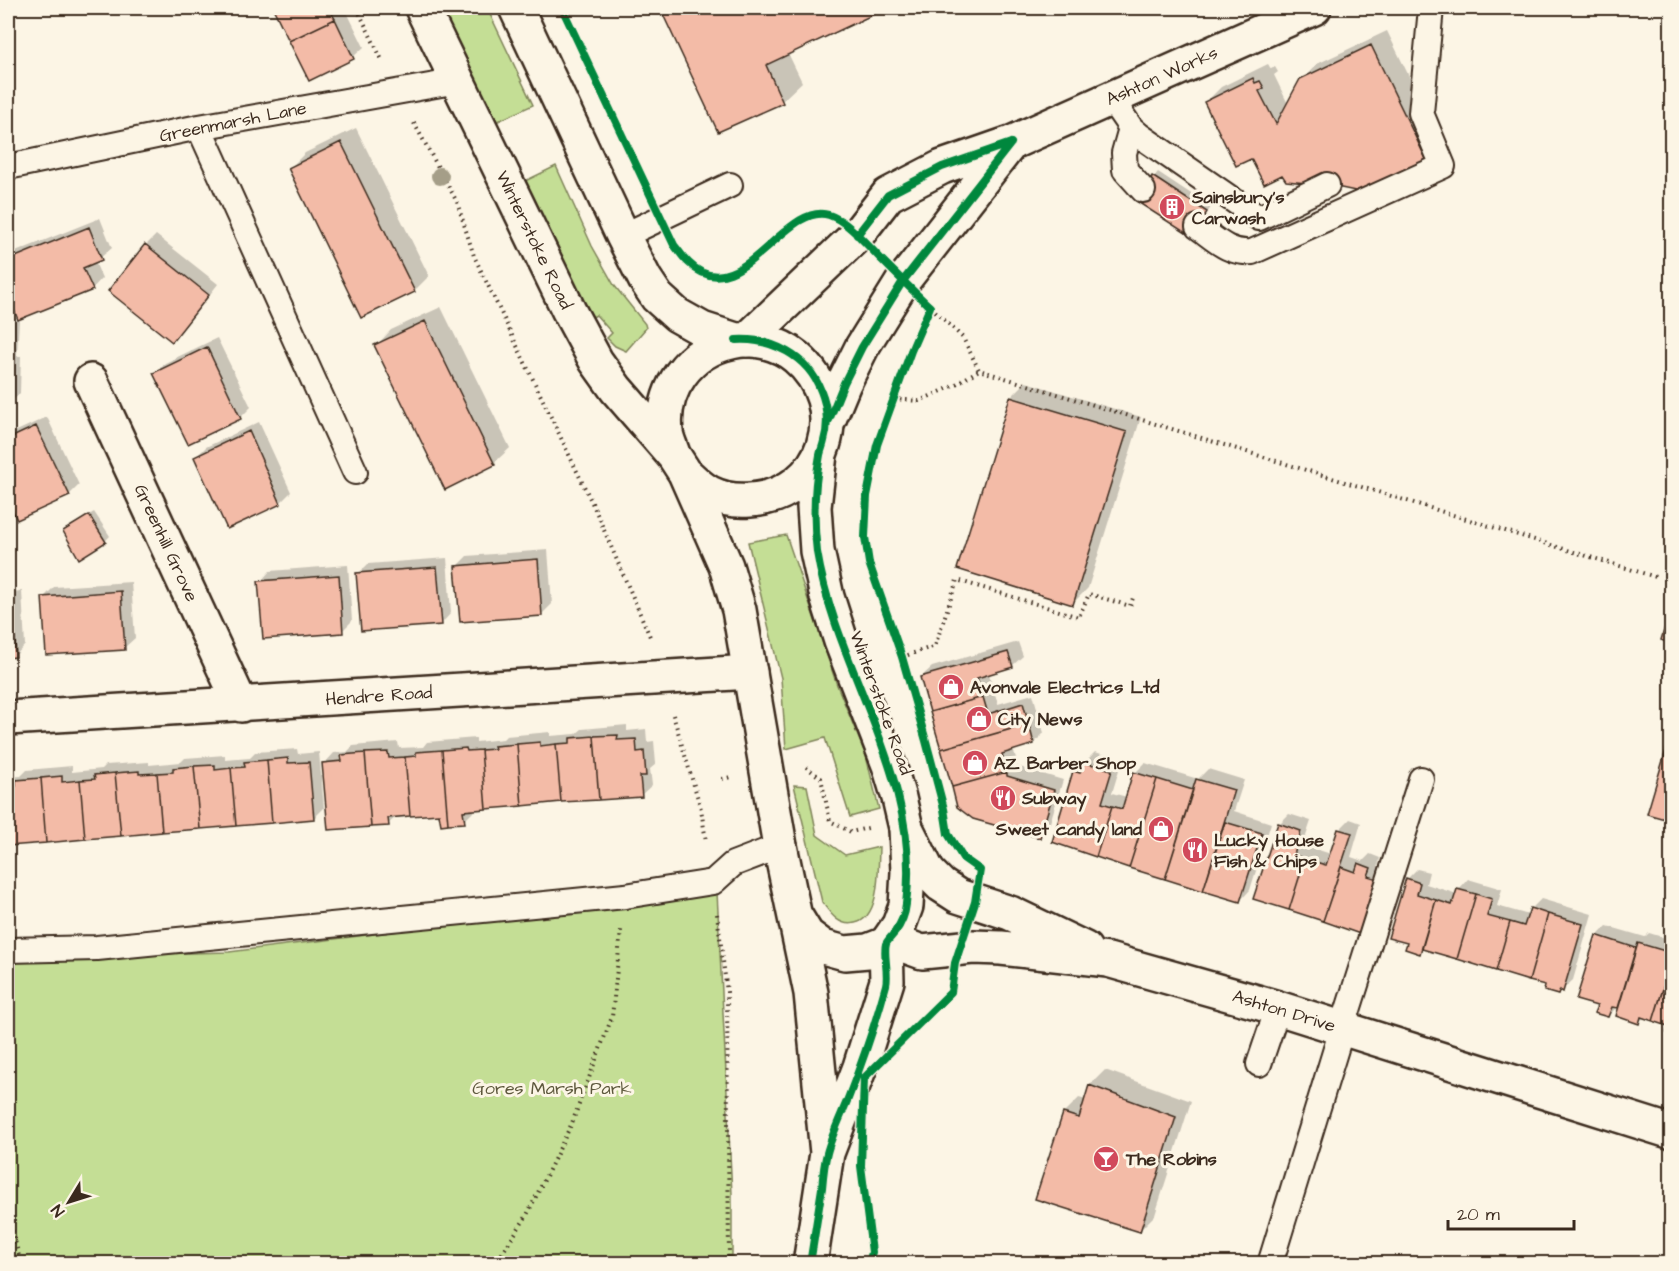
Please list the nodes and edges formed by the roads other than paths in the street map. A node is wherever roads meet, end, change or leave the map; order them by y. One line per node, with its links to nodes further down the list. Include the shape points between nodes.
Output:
1 (422, 8): 5 (main road, Winterstoke Road)
2 (516, 8): 15 (main road, Winterstoke Road)
3 (1314, 8): 6 (main road, Ashton Works)
4 (1431, 8): 14 (lane, via 1420,113 1424,139 1443,166 1252,252 1232,250)
5 (459, 81): 7 (lane, Greenmarsh Lane); 19 (main road, Winterstoke Road, via 596,361)
6 (1111, 99): 8 (lane); 9 (main road, Ashton Works)
7 (200, 127): 10 (lane, Greenmarsh Lane); 20 (lane)
8 (1131, 128): 12 (lane, via 1258,218); 13 (lane, via 1124,153 1125,170)
9 (1011, 143): 16 (main road, Ashton Works, via 942,167 888,195 857,235); 18 (main road, Ashton Works, via 903,280 844,383)
10 (8, 167)
11 (730, 185): 15 (lane)
12 (1327, 185)
13 (1143, 190)
14 (1198, 227)
15 (623, 236): 16 (main road, Winterstoke Road, via 657,297 677,315 702,329)
16 (741, 340): 18 (main road, Winterstoke Road, via 776,346 804,364 822,391 826,407); 19 (main road, Winterstoke Road, via 703,352 677,379 669,395 667,434)
17 (91, 381): 22 (main road, Greenhill Grove)
18 (824, 439): 19 (main road, Winterstoke Road, via 807,474 789,490 766,499 725,499 696,484); 25 (main road, Winterstoke Road, via 814,507 817,551 841,641 889,765)
19 (679, 465): 21 (main road, Winterstoke Road, via 726,566)
20 (355, 472)
21 (750, 672): 22 (main road, Hendre Road); 26 (main road, Winterstoke Road)
22 (241, 705): 23 (main road, Hendre Road)
23 (8, 718)
24 (1421, 779): 32 (lane)
25 (905, 823): 28 (main road, Winterstoke Road, via 906,906); 30 (main road, via 928,872 941,885 958,896 1010,914)
26 (780, 846): 27 (main road, Winterstoke Road); 29 (lane, via 732,864 713,882 625,896 96,948)
27 (794, 912): 28 (main road, Winterstoke Road, via 807,935 823,947 845,953 868,951); 35 (main road, Winterstoke Road, via 812,993)
28 (888, 942): 30 (main road, Ashton Drive, via 921,952 1001,948); 35 (main road, Winterstoke Road, via 887,981)
29 (8, 950)
30 (1108, 960): 31 (main road, Ashton Drive)
31 (1278, 1008): 32 (main road, Ashton Drive); 33 (lane)
32 (1342, 1029): 34 (main road, Ashton Drive); 37 (lane)
33 (1259, 1064)
34 (1671, 1132)
35 (827, 1153): 36 (main road, Winterstoke Road)
36 (810, 1263)
37 (1270, 1263)

